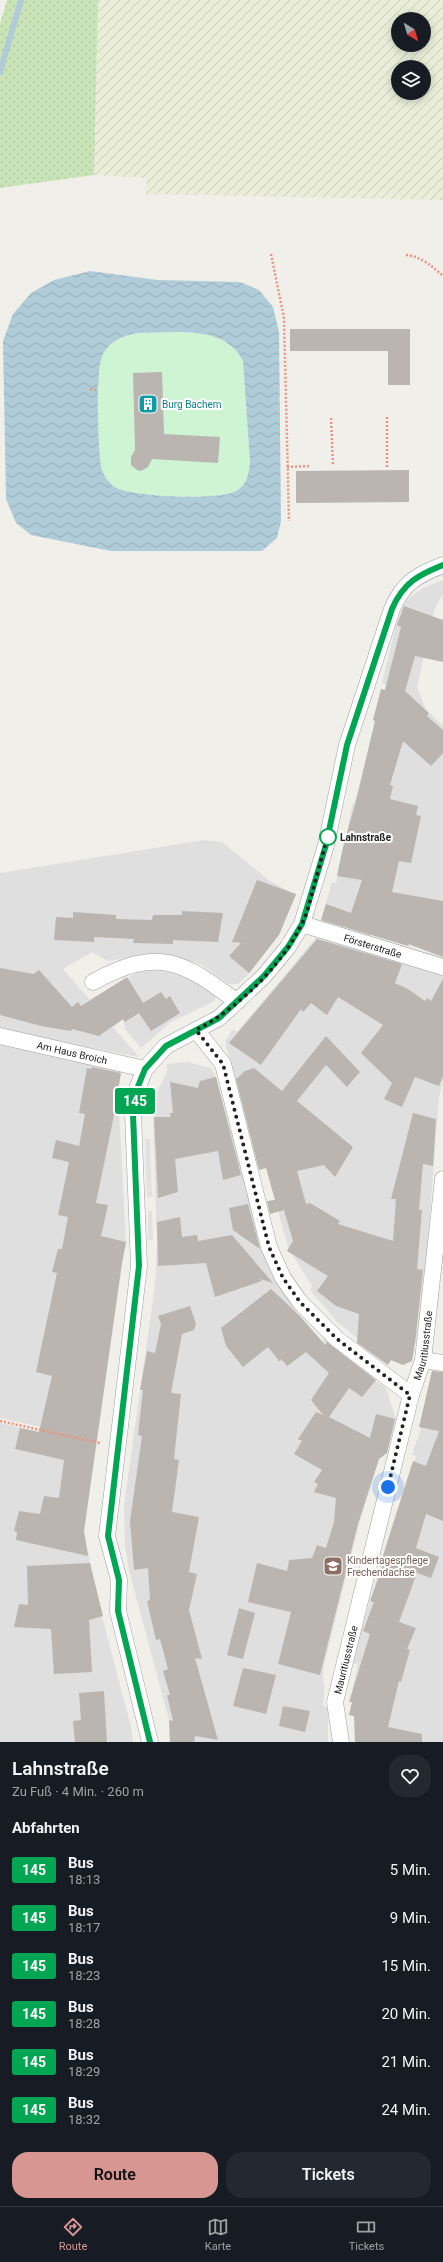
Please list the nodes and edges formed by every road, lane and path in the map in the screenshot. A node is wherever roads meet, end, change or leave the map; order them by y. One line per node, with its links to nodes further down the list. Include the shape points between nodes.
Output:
1 (271, 254): 10 (path, via 284,318)
2 (406, 255): 3 (path, via 423,261)
3 (443, 276)
4 (90, 389): 5 (path)
5 (98, 390)
6 (387, 416): 11 (path)
7 (331, 418): 9 (path)
8 (310, 466): 10 (path)
9 (333, 466)
10 (287, 467): 12 (path)
11 (387, 467)
12 (289, 521)
13 (443, 565): 14 (street, via 411,581 398,595 392,609 347,745 326,845)
14 (302, 924): 15 (street, Försterstraße); 17 (street, via 288,947 264,976)
15 (443, 967)
16 (93, 982): 17 (street, via 132,964 174,963 197,974)
17 (237, 1002): 18 (street, via 219,1018)
18 (196, 1030): 20 (street, via 166,1046); 24 (street, via 223,1064 269,1247 283,1278 300,1302 337,1339)
19 (0, 1036): 20 (street, Am Haus Broich)
20 (145, 1069): 26 (street, via 137,1089 133,1114 139,1266)
21 (443, 1179): 22 (street, Mauritiusstraße)
22 (424, 1360): 23 (street); 24 (street, Mauritiusstraße)
23 (443, 1363)
24 (410, 1395): 28 (street, Mauritiusstraße, via 335,1702)
25 (0, 1421): 26 (path)
26 (118, 1447): 27 (street, via 108,1536 119,1580 118,1611)
27 (150, 1742)
28 (341, 1742)

